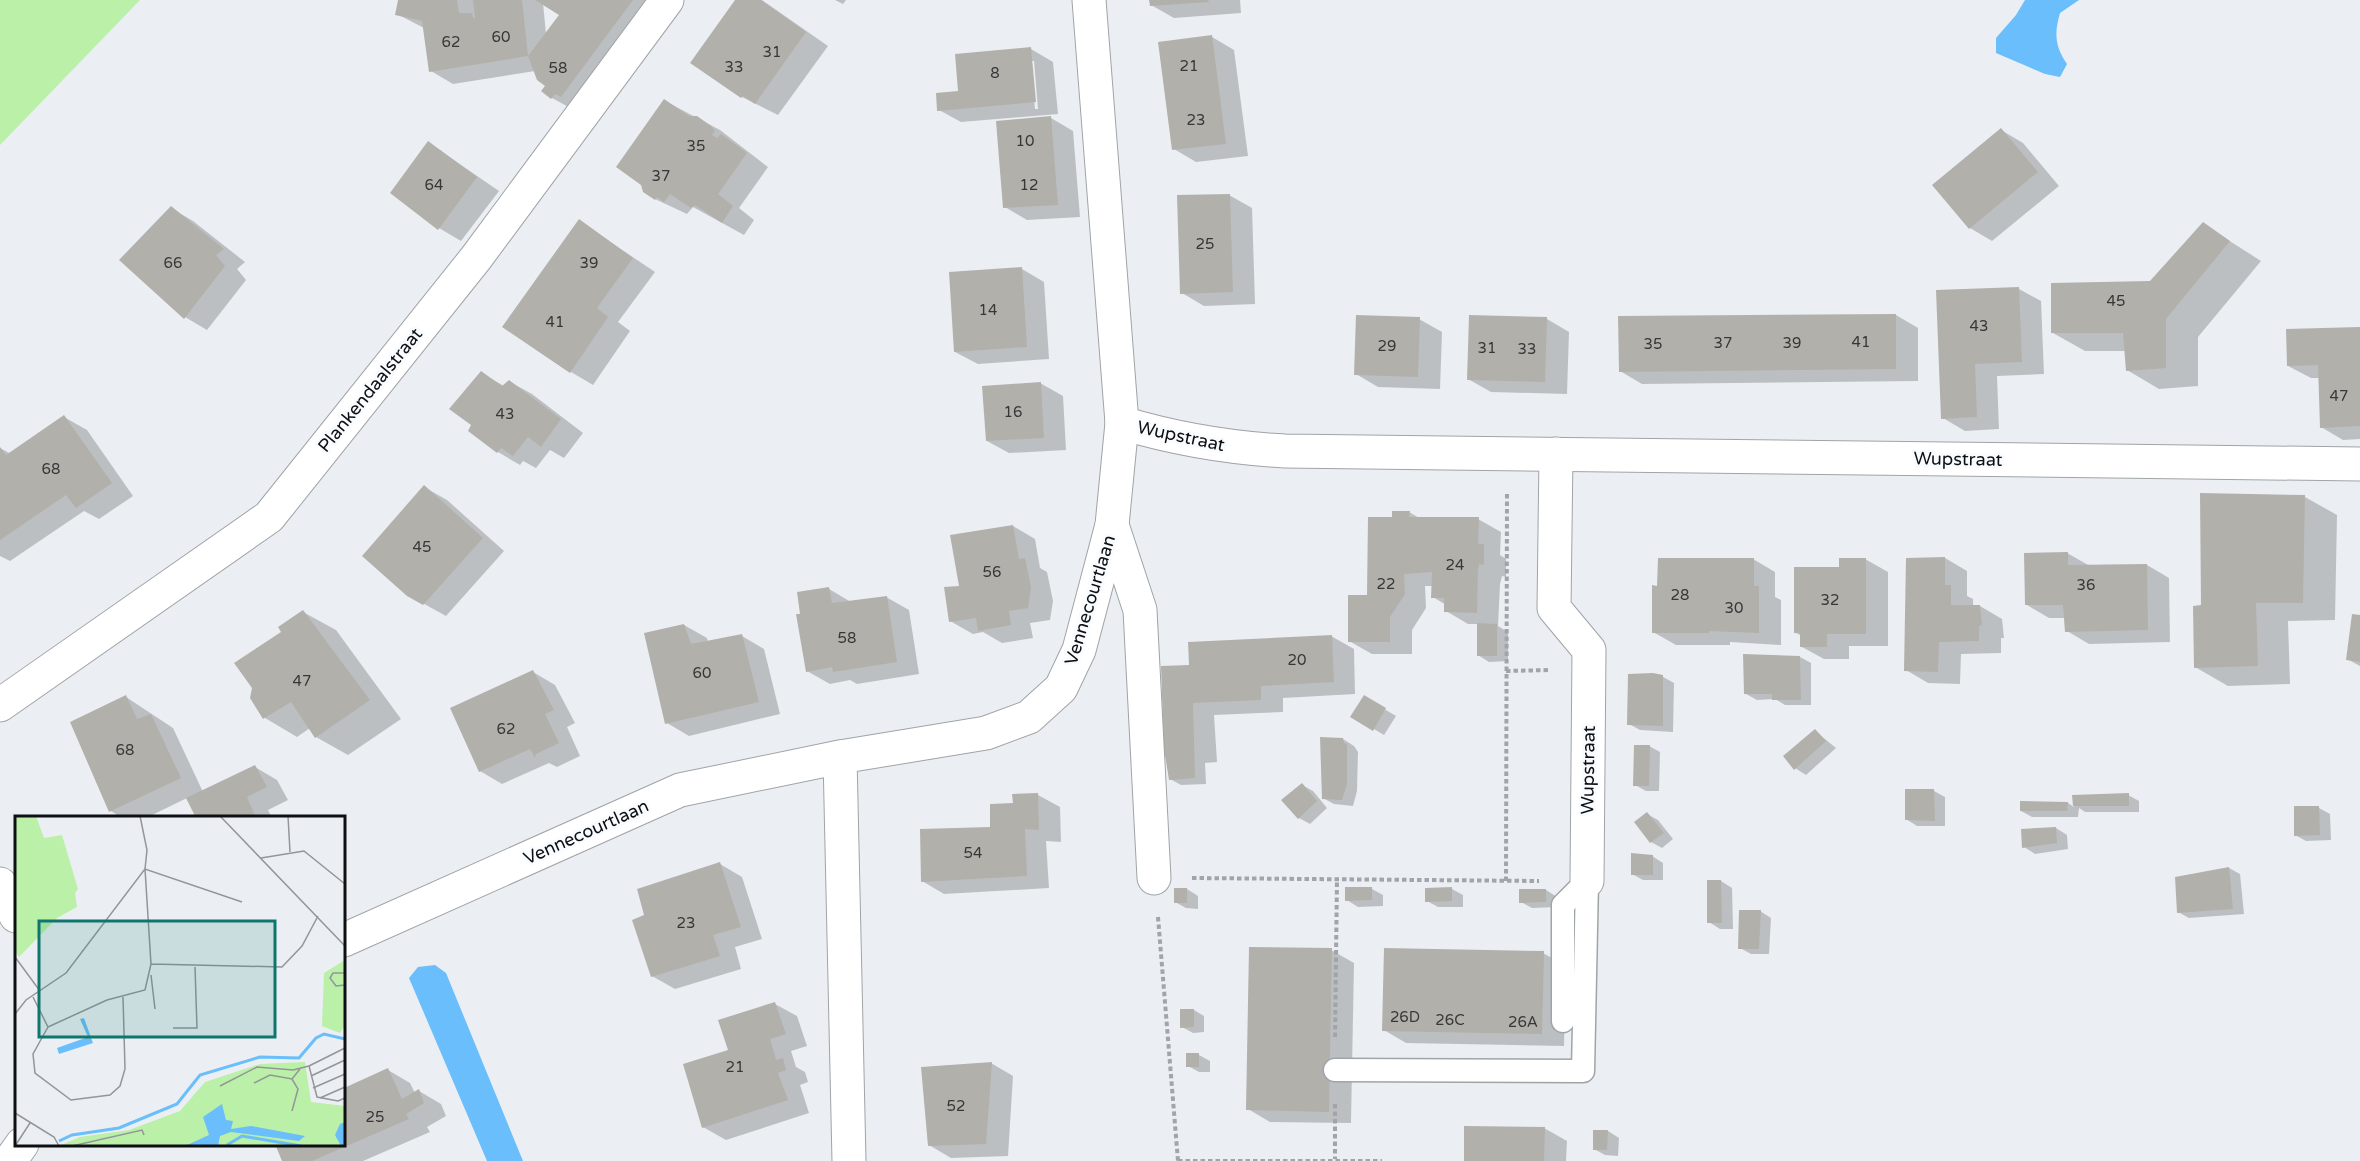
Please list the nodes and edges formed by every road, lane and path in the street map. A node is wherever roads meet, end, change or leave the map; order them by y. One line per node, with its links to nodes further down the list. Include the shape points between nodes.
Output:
1 (667, 0): 8 (street, Plankendaalstraat, via 477,258 269,516)
2 (1089, 0): 3 (street, Wupstraat)
3 (1122, 423): 4 (street, Wupstraat, via 1225,447); 7 (street, Vennecourtlaan)
4 (1508, 453): 5 (street, Wupstraat); 11 (path, via 1506,881)
5 (1556, 454): 6 (street, Wupstraat); 12 (street, Wupstraat, via 1554,608 1589,650)
6 (2360, 464)
7 (1112, 525): 9 (street, Vennecourtlaan, via 1079,650 1061,688 1029,717 986,734); 10 (street, Vennecourtlaan, via 1140,610)
8 (4, 695)
9 (840, 757): 15 (street, Vennecourtlaan, via 680,790); 21 (street)
10 (1154, 878): 11 (path); 22 (path)
11 (1337, 878): 17 (path)
12 (1587, 881): 16 (lane, via 1563,905); 17 (lane, via 1583,1071)
13 (0, 884): 14 (street)
14 (15, 914)
15 (345, 940)
16 (1563, 1021)
17 (1335, 1070): 19 (path)
18 (21, 1146): 20 (street)
19 (1335, 1159): 22 (path); 23 (path)
20 (10, 1161)
21 (849, 1161)
22 (1178, 1161)
23 (1382, 1161)

